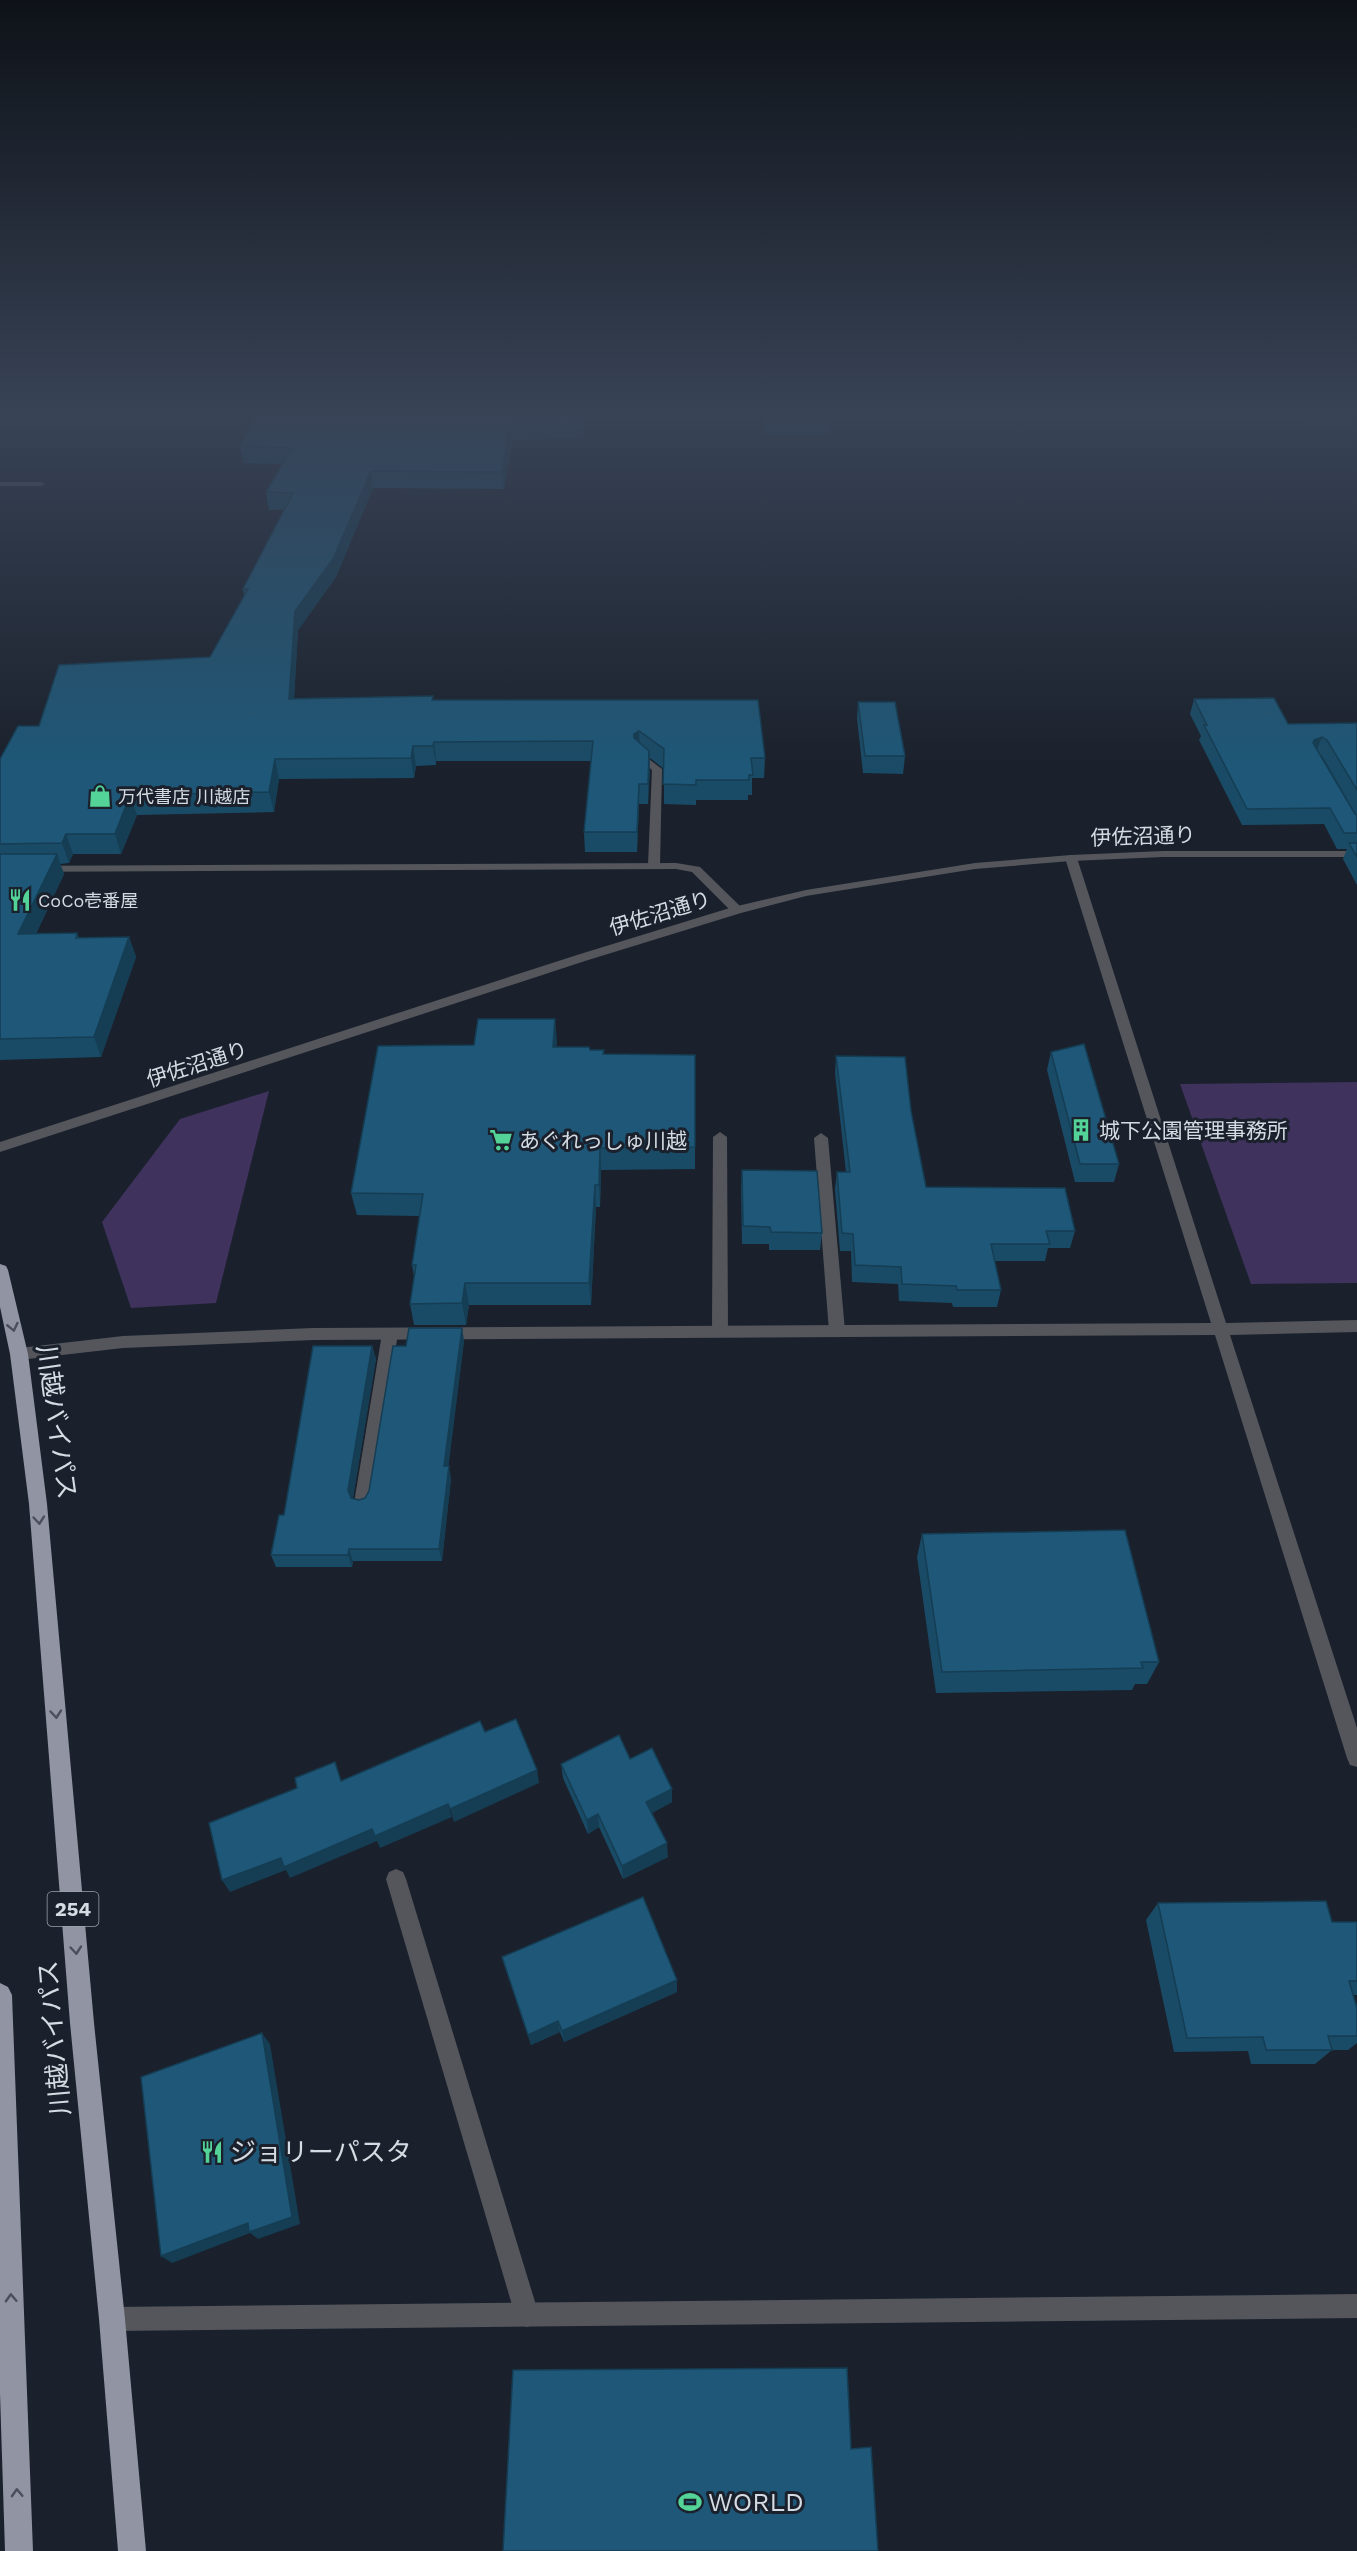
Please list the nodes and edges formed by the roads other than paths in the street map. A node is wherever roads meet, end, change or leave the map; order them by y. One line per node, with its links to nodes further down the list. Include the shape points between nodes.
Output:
1 (641, 756): 4 (street, via 657,769)
2 (1357, 854): 3 (street, 伊佐沼通り)
3 (1071, 858): 6 (street, 伊佐沼通り, via 975,866 806,893); 12 (street)
4 (654, 865): 5 (street); 6 (street, via 696,869)
5 (0, 869)
6 (737, 910): 9 (street, 伊佐沼通り)
7 (720, 1137): 14 (street)
8 (821, 1138): 13 (street)
9 (0, 1147)
10 (0, 1269): 16 (highway, 川越バイパス / 254, one-way to 16)
11 (1357, 1326): 12 (street)
12 (1221, 1329): 13 (street); 18 (street)
13 (837, 1331): 14 (street)
14 (720, 1332): 15 (street)
15 (390, 1334): 16 (street, via 123,1342); 17 (street)
16 (19, 1354): 23 (highway, 川越バイパス / 254, one-way to 23, via 38,1504 82,2022)
17 (362, 1503)
18 (1357, 1758)
19 (396, 1879): 22 (street)
20 (0, 1995): 24 (highway, one-way to 20)
21 (1357, 2306): 22 (street)
22 (527, 2315): 23 (street)
23 (112, 2319): 25 (highway, 川越バイパス / 254)
24 (19, 2551)
25 (132, 2551)

